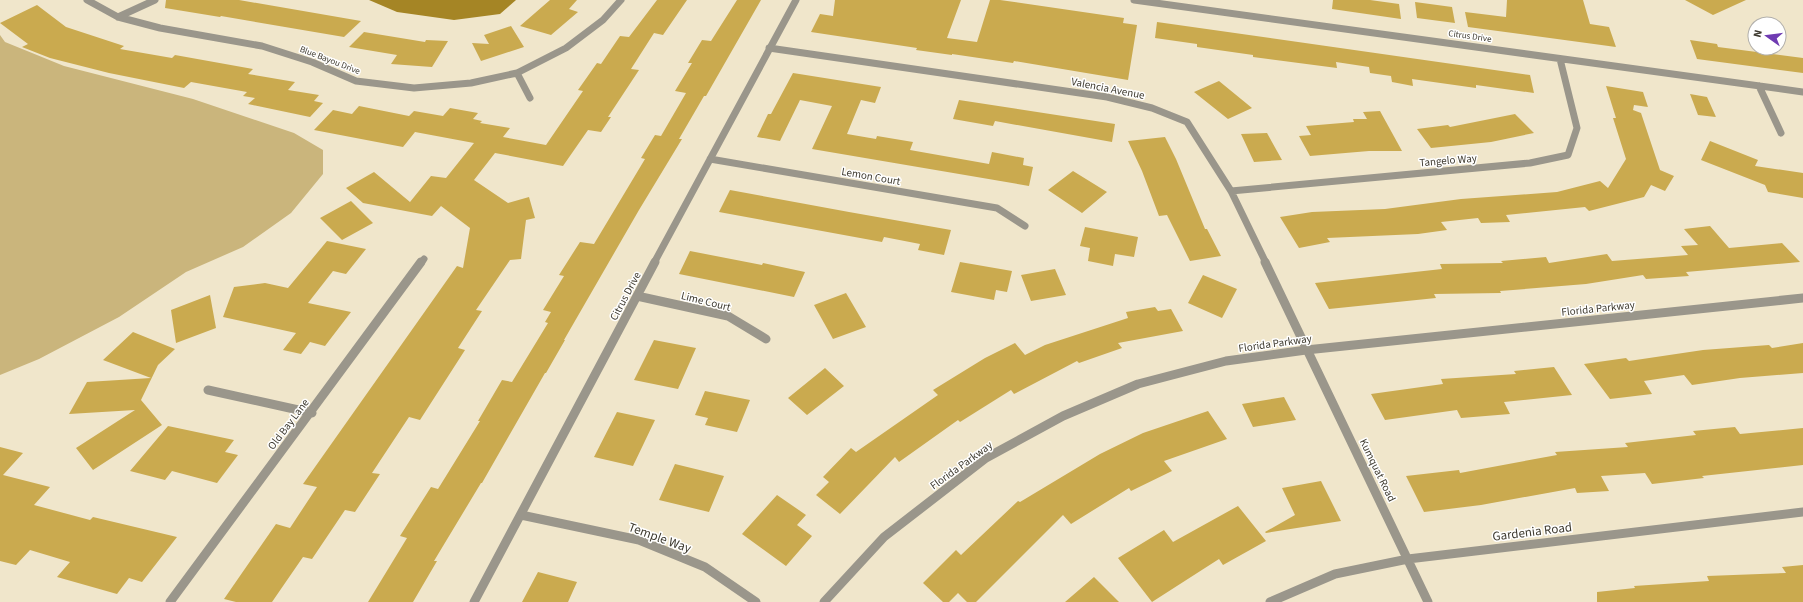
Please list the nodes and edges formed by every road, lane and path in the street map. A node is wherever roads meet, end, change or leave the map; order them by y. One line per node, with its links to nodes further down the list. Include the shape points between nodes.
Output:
1 (87, 0): 6 (street, Blue Bayou Drive)
2 (155, 0): 6 (street)
3 (621, 0): 9 (street, Blue Bayou Drive, via 603,20 566,48)
4 (796, 0): 7 (street, Citrus Drive)
5 (1134, 0): 8 (street, Citrus Drive)
6 (118, 17): 9 (street, Blue Bayou Drive, via 160,28 262,46 356,80 375,84 414,88 471,83)
7 (769, 48): 14 (street, Citrus Drive); 15 (street, Valencia Avenue, via 1107,97 1152,108 1187,122)
8 (1560, 59): 10 (street, Citrus Drive); 15 (street, Tangelo Way, via 1576,128 1568,155 1530,163)
9 (517, 73): 12 (street)
10 (1759, 86): 11 (street, Citrus Drive); 13 (street)
11 (1803, 92)
12 (530, 98)
13 (1781, 133)
14 (710, 159): 16 (street, Lemon Court, via 997,208); 18 (street, Citrus Drive)
15 (1230, 191): 21 (street, Valencia Avenue)
16 (1025, 226)
17 (424, 259): 23 (street, Old Bay Lane)
18 (637, 296): 20 (street, Lime Court, via 728,316); 25 (street, Citrus Drive)
19 (1803, 298): 21 (street, Florida Parkway)
20 (766, 339)
21 (1306, 350): 26 (street, Kumquat Road); 30 (street, Florida Parkway, via 1226,361 1138,384 1063,416 986,458 890,532)
22 (208, 390): 23 (street)
23 (312, 413): 27 (street, Old Bay Lane)
24 (1803, 512): 26 (street, Gardenia Road)
25 (521, 515): 28 (street, Citrus Drive); 29 (street, Temple Way, via 639,540 705,567)
26 (1408, 559): 31 (street, Gardenia Road, via 1334,574); 32 (street, Kumquat Road)
27 (170, 602)
28 (474, 602)
29 (756, 602)
30 (824, 602)
31 (1270, 602)
32 (1428, 602)

